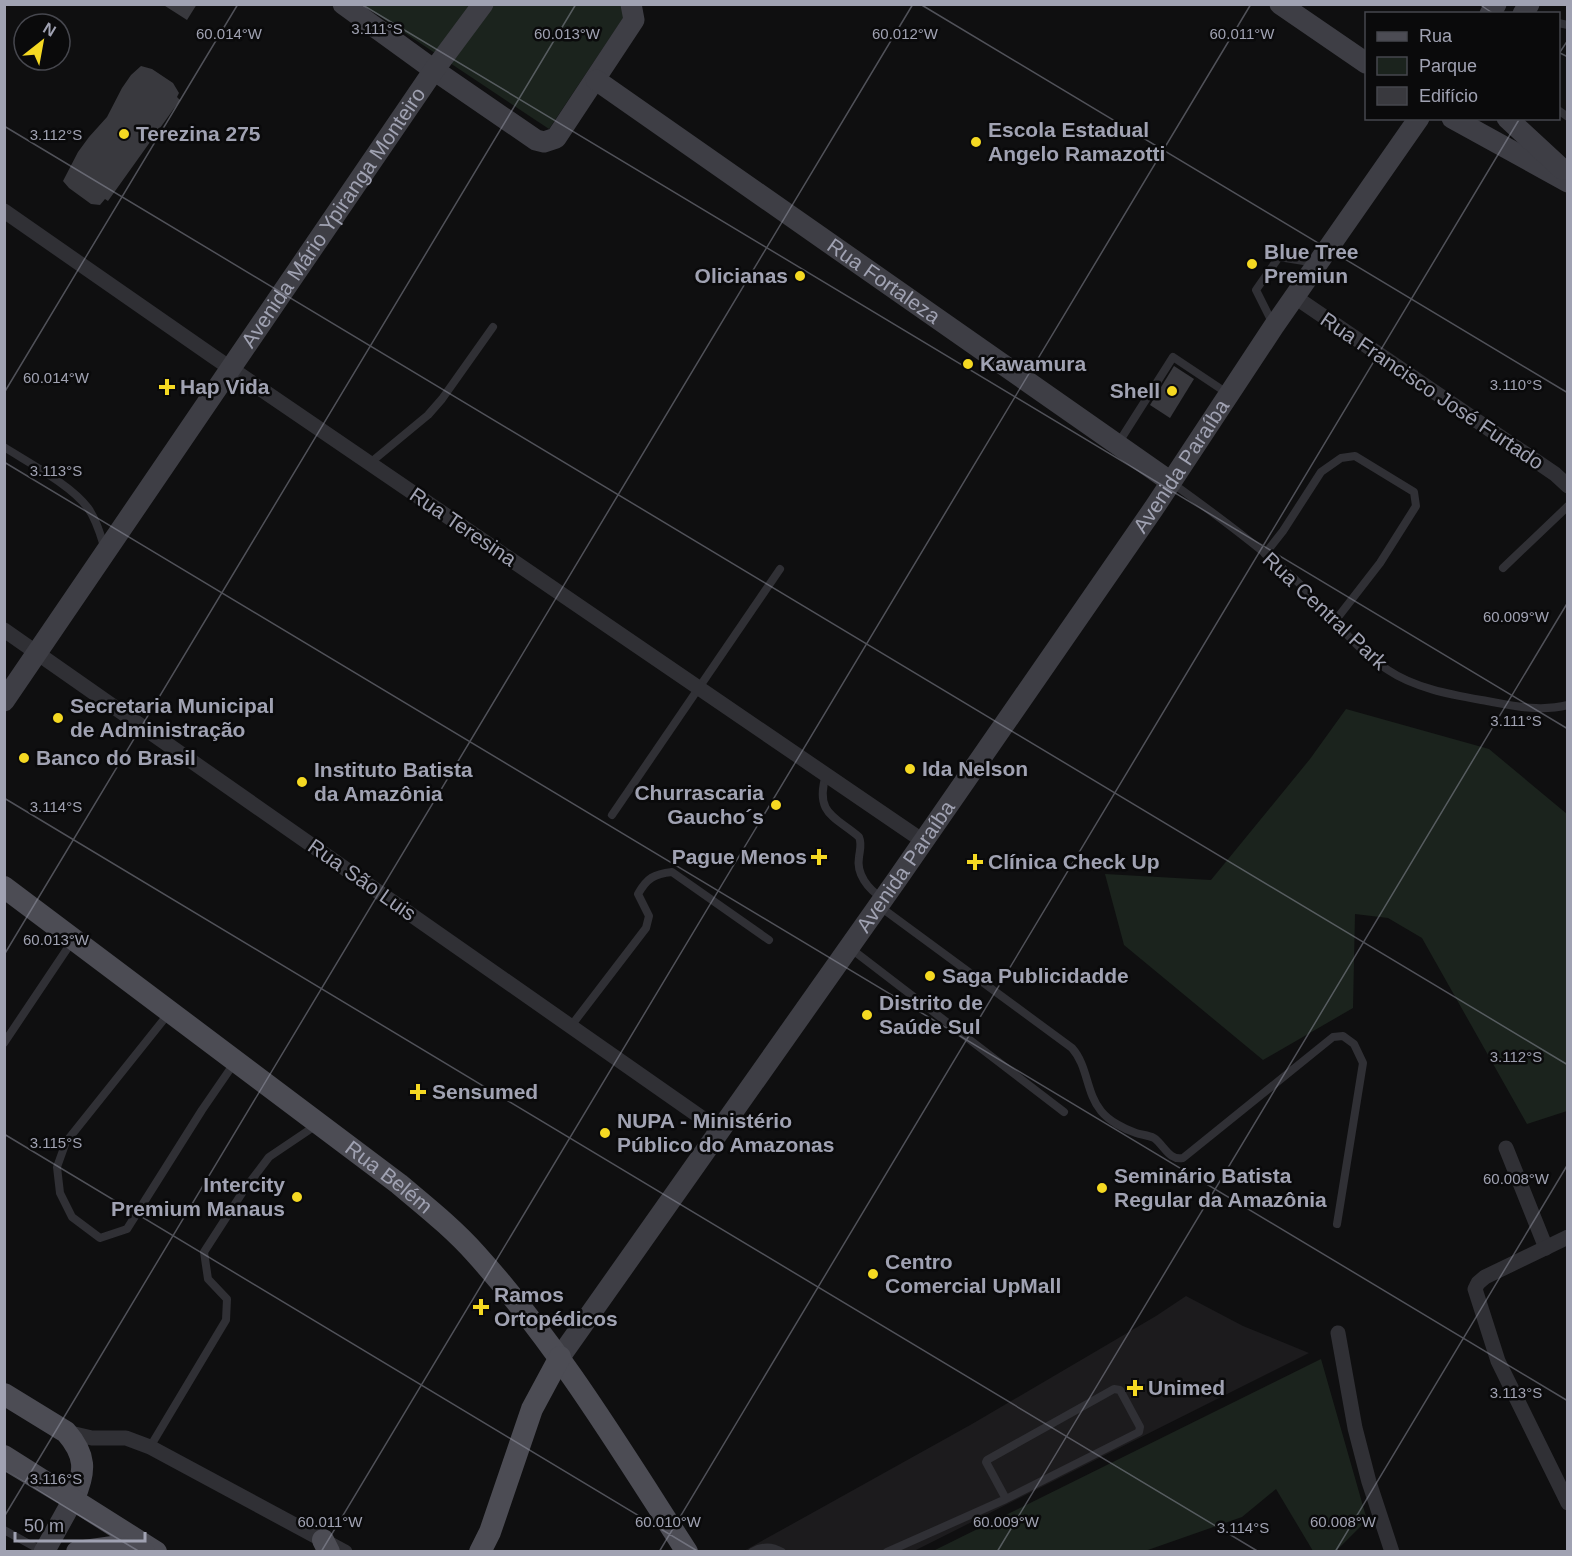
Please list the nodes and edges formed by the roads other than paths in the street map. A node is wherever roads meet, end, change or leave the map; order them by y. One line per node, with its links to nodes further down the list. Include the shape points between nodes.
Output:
1 (343, 4): 6 (main road)
2 (483, 4): 6 (main road, Avenida Mário Ypiranga Monteiro)
3 (630, 4): 7 (main road, via 633,20)
4 (1281, 4): 5 (main road)
5 (1365, 62)
6 (434, 70): 7 (main road, via 544,142 556,138); 18 (main road, Avenida Mário Ypiranga Monteiro)
7 (596, 80): 20 (main road, Rua Fortaleza)
8 (1418, 120): 14 (main road, Avenida Paraíba)
9 (1456, 120): 12 (main road)
10 (1509, 120): 11 (main road)
11 (1568, 174)
12 (1568, 182)
13 (4, 211): 18 (street, Rua Teresina)
14 (1318, 263): 15 (main road, Avenida Paraíba); 16 (lane, via 1279,256 1256,290)
15 (1295, 297): 16 (main road, Avenida Paraíba); 24 (street, Rua Francisco José Furtado)
16 (1274, 326): 19 (main road, Avenida Paraíba)
17 (493, 327): 22 (lane, via 428,415)
18 (231, 368): 22 (street, Rua Teresina); 26 (main road, Avenida Mário Ypiranga Monteiro)
19 (1229, 394): 20 (lane, via 1173,357); 23 (main road, Avenida Paraíba)
20 (1118, 443): 23 (main road, Rua Fortaleza)
21 (4, 447): 26 (lane, via 76,495 97,523)
22 (370, 463): 33 (street, Rua Teresina)
23 (1171, 482): 27 (lane, Rua Central Park); 38 (main road, Avenida Paraíba)
24 (1568, 486)
25 (1568, 506): 29 (lane)
26 (106, 554): 32 (main road, Avenida Mário Ypiranga Monteiro)
27 (1265, 554): 30 (lane, Rua Central Park, via 1305,588); 30 (lane, via 1321,472 1341,458 1355,456 1414,492 1416,506 1380,563)
28 (780, 568): 33 (lane)
29 (1503, 568)
30 (1335, 621): 35 (lane, Rua Central Park, via 1368,656 1415,684 1535,710)
31 (4, 630): 32 (street, Rua São Luis)
32 (38, 654): 34 (main road, Avenida Mário Ypiranga Monteiro); 45 (street, Rua São Luis)
33 (699, 688): 36 (street, Rua Teresina); 37 (lane)
34 (4, 701)
35 (1568, 705)
36 (826, 774): 38 (street, Rua Teresina); 40 (lane, via 826,809 860,837 858,865)
37 (612, 815)
38 (923, 841): 40 (main road, Avenida Paraíba)
39 (4, 887): 41 (main road, Rua Belém)
40 (880, 902): 43 (main road, Avenida Paraíba); 52 (lane, via 1072,1048 1101,1111 1129,1131 1155,1139 1178,1159 1333,1037 1343,1036 1354,1044 1363,1062)
41 (74, 939): 44 (main road, Rua Belém); 46 (lane)
42 (769, 940): 45 (lane, via 672,872 656,873 638,894 649,916 646,928)
43 (849, 947): 48 (lane); 50 (main road, Avenida Paraíba)
44 (170, 1012): 47 (main road, Rua Belém); 47 (lane, via 66,1142 57,1167 60,1193 72,1217 99,1238 127,1228)
45 (572, 1026): 50 (street, Rua São Luis)
46 (4, 1043)
47 (236, 1062): 49 (main road, Rua Belém)
48 (1064, 1112)
49 (318, 1124): 56 (main road, Rua Belém, via 440,1219 475,1253); 59 (lane, via 269,1157 204,1252 208,1279 227,1299 226,1320)
50 (718, 1130): 56 (main road, Avenida Paraíba)
51 (1506, 1148): 54 (street)
52 (1337, 1224)
53 (1568, 1237): 54 (street)
54 (1546, 1248): 63 (street, via 1485,1277 1478,1283 1476,1295 1498,1361)
55 (1338, 1333): 76 (street, via 1368,1482)
56 (560, 1357): 71 (main road, Avenida Paraíba, via 532,1409); 72 (main road, Rua Belém)
57 (4, 1394): 58 (main road)
58 (66, 1432): 59 (street, via 92,1438 126,1438); 61 (main road, via 79,1451 83,1467)
59 (150, 1447): 65 (street)
60 (4, 1456): 61 (main road)
61 (74, 1498): 66 (main road); 69 (main road)
62 (1006, 1498): 62 (lane, via 1139,1432 1120,1390 1114,1389 987,1460); 75 (lane)
63 (1568, 1503)
64 (4, 1530): 66 (lane)
65 (326, 1546): 70 (street)
66 (43, 1551)
67 (77, 1551): 68 (main road, via 113,1547)
68 (144, 1551)
69 (156, 1551)
70 (345, 1551)
71 (480, 1551)
72 (687, 1551)
73 (752, 1551): 74 (lane, via 772,1547)
74 (782, 1551)
75 (887, 1551)
76 (1392, 1551)

